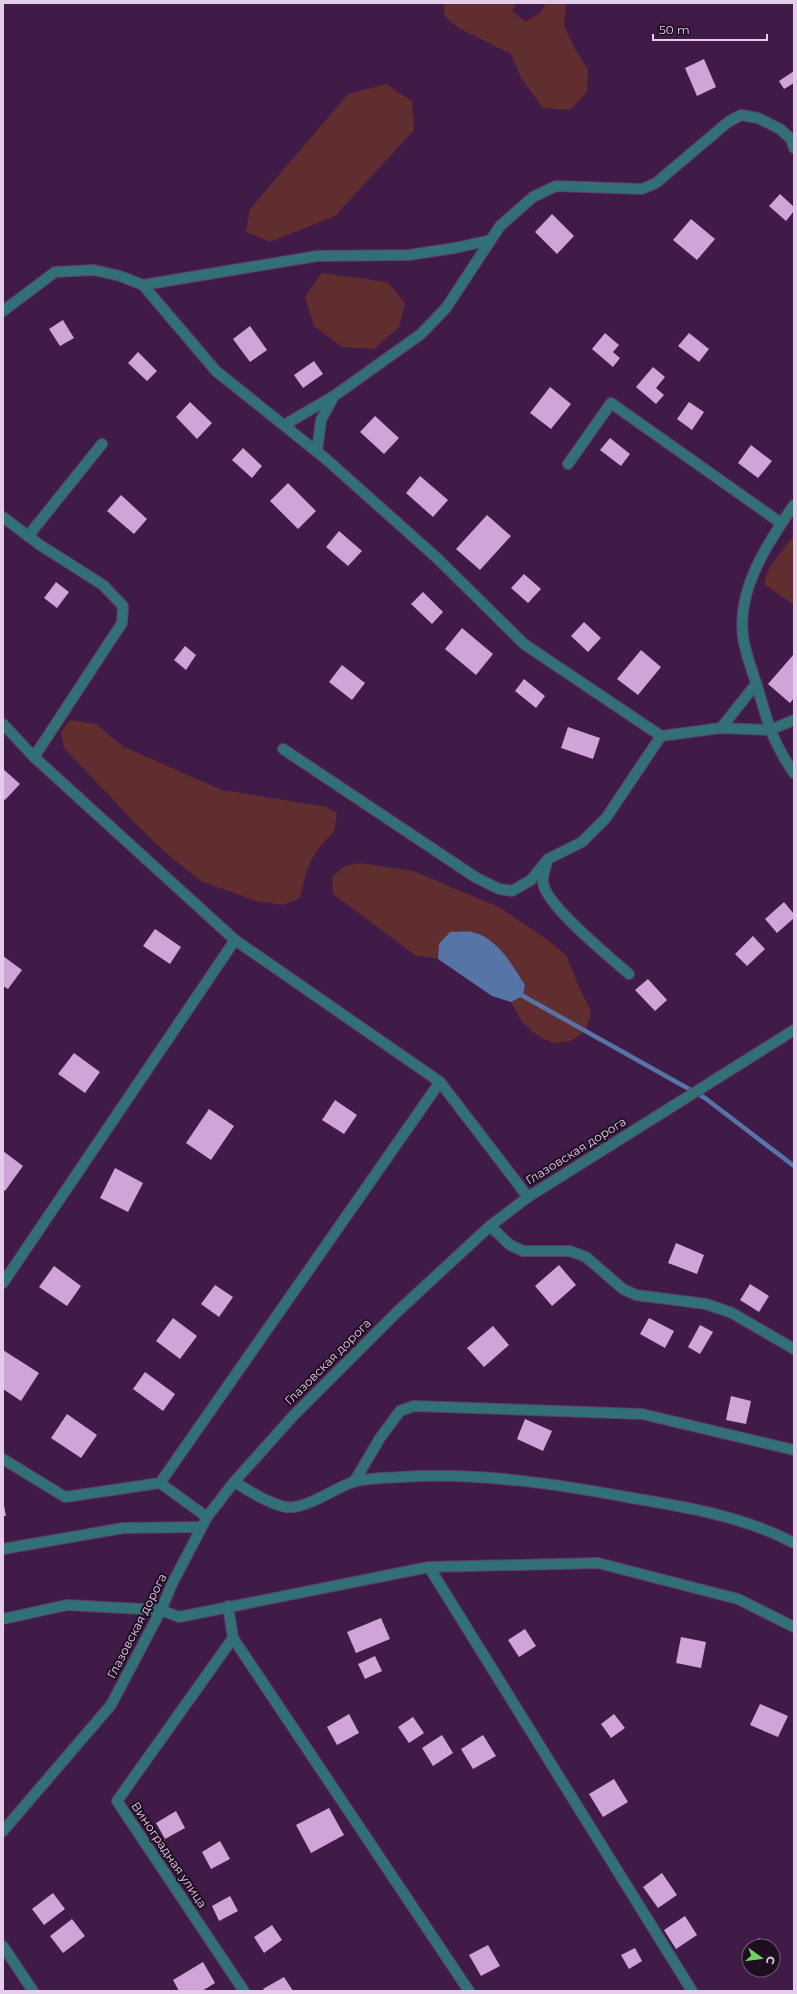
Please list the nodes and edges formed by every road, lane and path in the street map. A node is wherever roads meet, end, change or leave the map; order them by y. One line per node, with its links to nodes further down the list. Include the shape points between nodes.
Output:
1 (794, 148): 2 (street, via 791,139 780,129 758,118 741,115 728,122 656,183 642,189 556,186 533,197 500,226)
2 (491, 240): 3 (street, via 409,255 317,256); 5 (street, via 446,308 422,334)
3 (143, 284): 4 (street, via 94,270 55,272); 6 (street, via 216,371)
4 (3, 311)
5 (334, 396): 6 (street); 8 (street, via 321,420)
6 (284, 425): 8 (street)
7 (102, 444): 13 (street)
8 (317, 451): 19 (street, via 438,559 524,644)
9 (568, 464): 12 (street, via 611,403)
10 (794, 505): 12 (street)
11 (3, 517): 13 (street)
12 (781, 523): 14 (street, via 753,572 745,603 743,636)
13 (28, 536): 21 (street, via 103,585 123,606 122,623)
14 (756, 684): 17 (street); 18 (street)
15 (794, 720): 18 (street)
16 (3, 724): 21 (street)
17 (721, 728): 18 (street); 19 (street)
18 (770, 730): 22 (street, via 779,751)
19 (661, 736): 23 (street, via 606,818 582,842)
20 (283, 749): 23 (street, via 475,877 499,889 512,891 531,880)
21 (34, 756): 24 (street)
22 (794, 773)
23 (548, 859): 25 (street, via 542,883 550,897 561,912)
24 (235, 940): 27 (street); 30 (street)
25 (629, 974)
26 (794, 1030): 28 (street, Глазовская дорога)
27 (440, 1082): 28 (street); 36 (street)
28 (528, 1197): 29 (street, Глазовская дорога)
29 (490, 1226): 31 (street, via 510,1245 523,1251 570,1251 586,1257 623,1289 636,1294 706,1304 732,1313); 34 (street, Глазовская дорога, via 397,1312 294,1415)
30 (3, 1283)
31 (794, 1349)
32 (794, 1450): 35 (street, via 642,1414 414,1406 400,1411 380,1438)
33 (3, 1459): 36 (street, via 65,1497)
34 (234, 1482): 35 (street, via 272,1503 287,1507 304,1504); 37 (street, Глазовская дорога)
35 (354, 1482): 39 (street, via 402,1477 460,1477 564,1486 664,1503 732,1518 781,1536)
36 (160, 1483): 37 (street)
37 (207, 1517): 38 (street, Глазовская дорога)
38 (201, 1528): 40 (street, via 123,1528); 43 (street, Глазовская дорога)
39 (794, 1544)
40 (3, 1549)
41 (429, 1567): 42 (street); 45 (street, via 598,1563 738,1599); 52 (street)
42 (228, 1606): 43 (street, via 179,1617); 46 (street)
43 (162, 1610): 44 (street, via 68,1605); 47 (street, Глазовская дорога, via 111,1705)
44 (3, 1620)
45 (794, 1627)
46 (233, 1638): 50 (street, Виноградная улица, via 117,1801); 51 (street)
47 (3, 1831)
48 (3, 1946): 49 (street)
49 (33, 1991)
50 (244, 1991)
51 (469, 1991)
52 (692, 1991)

